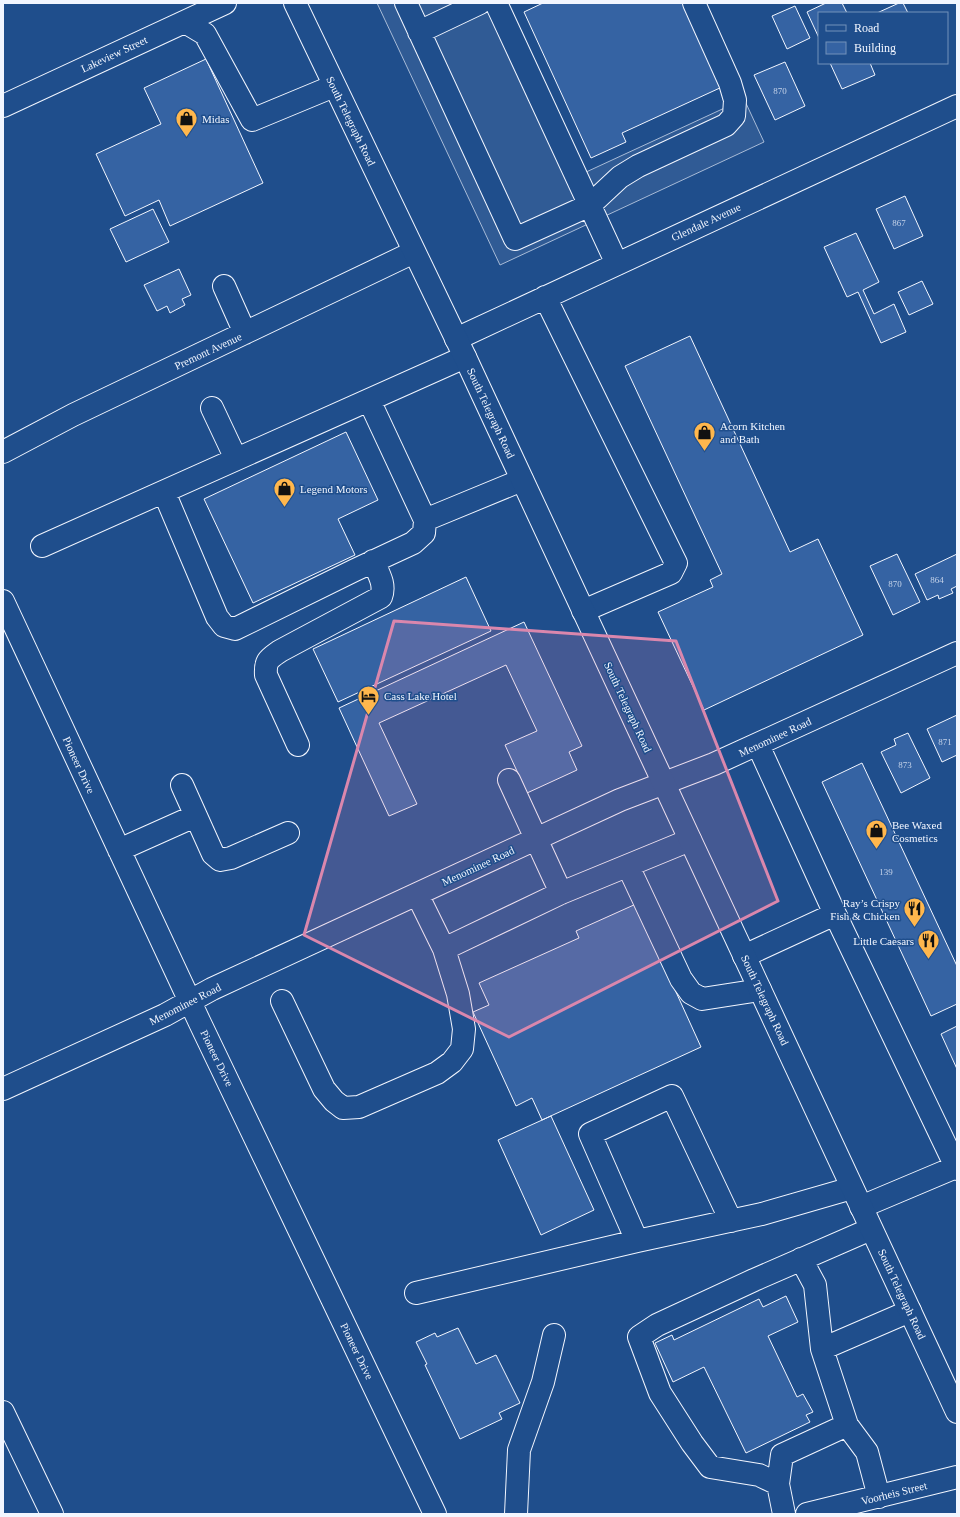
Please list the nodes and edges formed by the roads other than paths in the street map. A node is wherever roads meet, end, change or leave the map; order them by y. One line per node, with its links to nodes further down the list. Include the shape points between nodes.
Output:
1 (225, 3): 7 (main road, Lakeview Street)
2 (295, 3): 9 (main road, South Telegraph Road)
3 (406, 3): 8 (main road)
4 (480, 3): 8 (main road)
5 (496, 3): 12 (main road)
6 (694, 3): 12 (main road, via 730,83 735,100 734,116 726,125 620,177)
7 (185, 22): 9 (main road, via 205,34 252,120); 10 (main road, Lakeview Street)
8 (419, 32): 12 (main road, via 515,239)
9 (334, 86): 13 (main road, South Telegraph Road)
10 (3, 106)
11 (957, 106): 14 (main road, Glendale Avenue)
12 (590, 205): 14 (main road)
13 (414, 252): 17 (main road, Premont Avenue); 18 (main road, South Telegraph Road)
14 (617, 264): 16 (main road, Glendale Avenue)
15 (224, 286): 17 (main road)
16 (545, 297): 18 (main road, Glendale Avenue); 29 (main road, via 676,563 671,573)
17 (245, 333): 21 (main road, Premont Avenue, via 73,415)
18 (460, 348): 19 (main road, Glendale Avenue); 23 (main road, South Telegraph Road)
19 (369, 400): 22 (main road, Glendale Avenue); 25 (main road)
20 (212, 408): 22 (main road)
21 (3, 452)
22 (236, 459): 24 (main road, Glendale Avenue)
23 (522, 480): 25 (main road); 29 (main road, South Telegraph Road)
24 (164, 492): 26 (main road, Glendale Avenue); 27 (main road, via 217,617 224,626 235,629)
25 (425, 520): 27 (main road, via 424,533 413,544)
26 (42, 546)
27 (364, 565): 31 (main road, via 382,583 384,591 381,597 280,651 268,659 265,666 266,675)
28 (3, 601): 40 (main road, Pioneer Drive)
29 (583, 611): 34 (main road, South Telegraph Road)
30 (957, 653): 32 (main road, Menominee Road)
31 (298, 745)
32 (758, 745): 34 (main road, Menominee Road); 44 (main road)
33 (509, 780): 38 (main road)
34 (664, 784): 38 (main road, Menominee Road, via 620,800); 39 (main road, South Telegraph Road)
35 (182, 785): 36 (main road)
36 (195, 816): 37 (main road, via 213,854 220,860 231,858); 40 (main road)
37 (288, 833)
38 (536, 839): 42 (main road); 43 (main road, Menominee Road)
39 (690, 840): 41 (main road); 46 (main road, South Telegraph Road)
40 (119, 850): 48 (main road, Pioneer Drive)
41 (628, 866): 42 (main road); 47 (main road, via 680,979 691,993 702,999)
42 (561, 893): 45 (main road)
43 (417, 894): 45 (main road); 48 (main road, Menominee Road)
44 (835, 914): 46 (main road); 51 (main road)
45 (444, 949): 49 (main road, via 458,994 464,1029 462,1049 452,1062 437,1073 359,1107 343,1108 324,1089)
46 (744, 956): 47 (main road, South Telegraph Road)
47 (760, 990): 52 (main road, South Telegraph Road)
48 (190, 1001): 50 (main road, Menominee Road); 70 (main road, Pioneer Drive)
49 (282, 1001)
50 (3, 1089)
51 (956, 1168): 53 (main road)
52 (852, 1188): 53 (main road, South Telegraph Road); 54 (main road)
53 (861, 1207): 55 (main road, South Telegraph Road)
54 (731, 1221): 56 (main road); 56 (main road, via 672,1096 590,1134)
55 (871, 1228): 57 (main road); 59 (main road, South Telegraph Road)
56 (637, 1241): 58 (main road)
57 (802, 1259): 61 (main road, via 815,1285); 66 (main road, via 657,1326 639,1337 660,1393 710,1467 759,1475)
58 (416, 1292)
59 (910, 1311): 61 (main road); 63 (main road, South Telegraph Road)
60 (554, 1335): 71 (main road, via 543,1382 519,1450)
61 (822, 1349): 64 (main road)
62 (3, 1412): 69 (main road)
63 (957, 1412)
64 (847, 1425): 66 (main road, via 782,1454); 67 (main road, via 867,1452)
65 (957, 1478): 67 (main road, Voorheis Street)
66 (778, 1484): 72 (main road)
67 (879, 1497): 68 (main road, Voorheis Street)
68 (829, 1511): 73 (main road, Voorheis Street)
69 (52, 1514)
70 (435, 1514)
71 (516, 1514)
72 (784, 1514)
73 (807, 1514)

